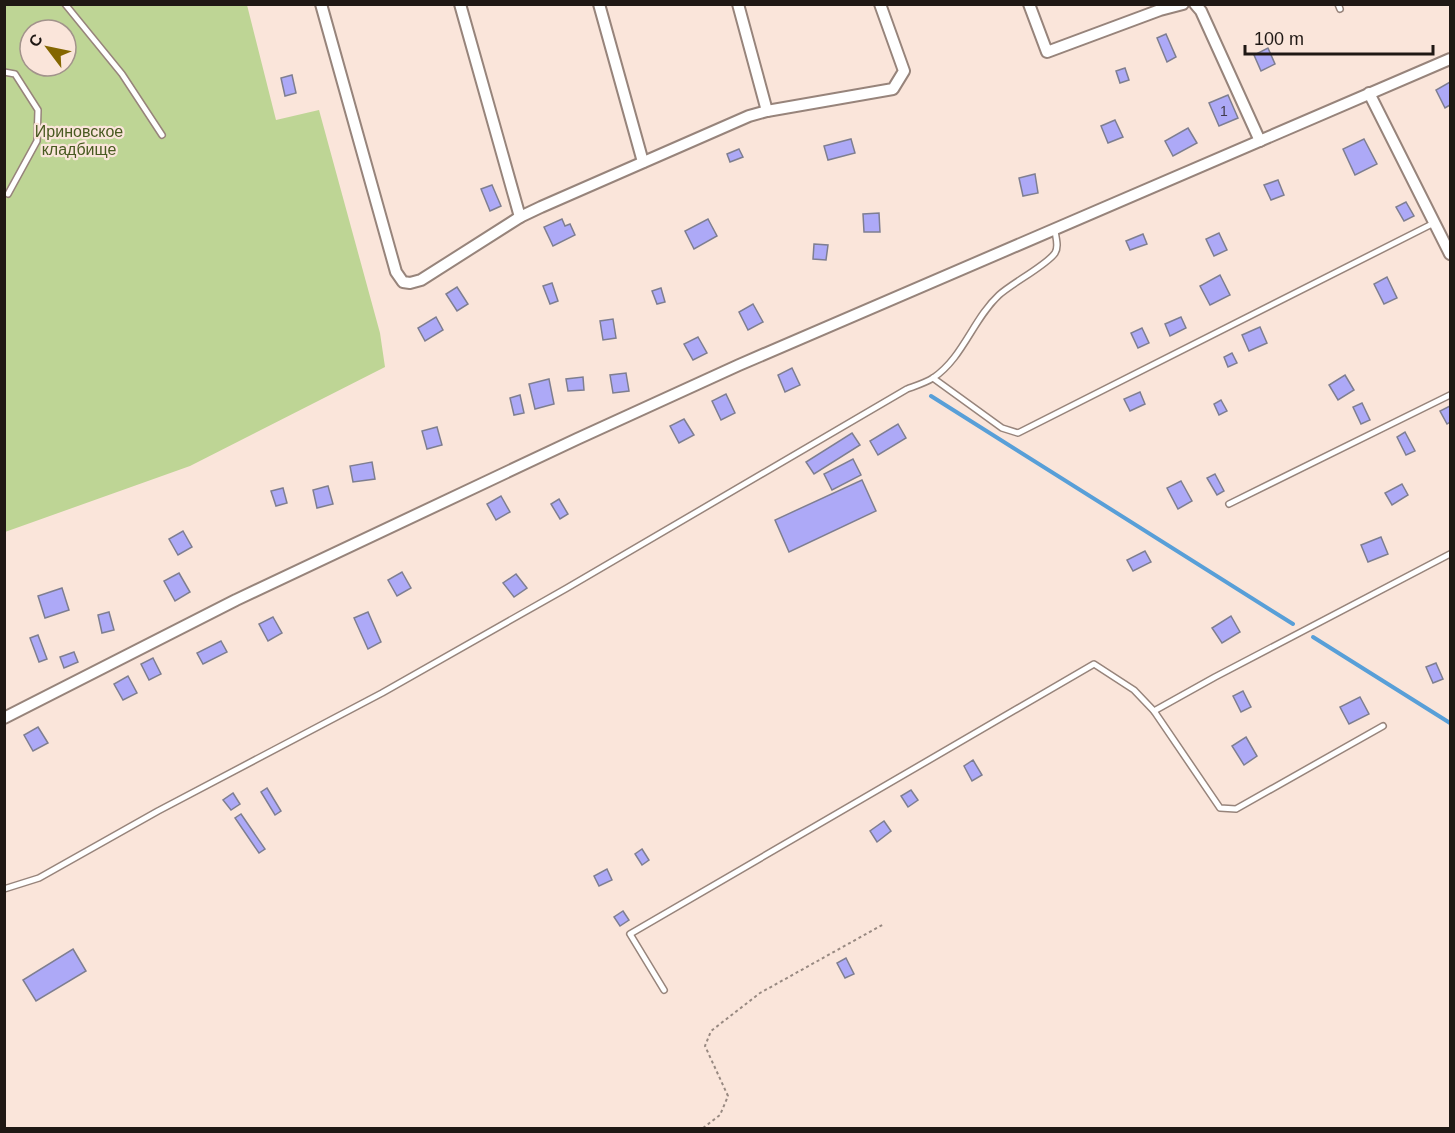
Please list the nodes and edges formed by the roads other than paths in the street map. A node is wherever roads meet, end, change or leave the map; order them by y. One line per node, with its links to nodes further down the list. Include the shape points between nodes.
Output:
1 (65, 4): 14 (lane, via 122,74)
2 (321, 4): 18 (street, via 396,272 403,282 421,280)
3 (460, 4): 18 (street)
4 (599, 4): 16 (street)
5 (738, 4): 13 (street)
6 (880, 4): 13 (street, via 904,71 893,89)
7 (1029, 4): 8 (street, via 1047,52)
8 (1183, 4)
9 (1195, 4): 15 (street)
10 (1450, 59): 12 (street)
11 (4, 72): 17 (lane, via 15,74 38,110 37,141)
12 (1370, 93): 15 (street); 19 (street)
13 (767, 111): 16 (street)
14 (162, 135)
15 (1260, 141): 20 (street)
16 (643, 162): 18 (street)
17 (8, 194)
18 (520, 217)
19 (1434, 223): 21 (street); 22 (lane, via 1018,433 1002,428)
20 (1055, 231): 22 (lane, via 1056,252 985,309 956,355); 27 (street, via 739,365 577,439 236,600)
21 (1450, 254)
22 (933, 378): 29 (lane, via 907,389 382,693 39,878)
23 (1450, 394): 24 (lane)
24 (1229, 504)
25 (1450, 554): 26 (lane)
26 (1154, 711): 28 (lane, via 1220,807 1228,808 1236,808); 30 (lane, via 1134,690 1094,664 630,934)
27 (4, 718)
28 (1383, 726)
29 (4, 889)
30 (664, 990)

